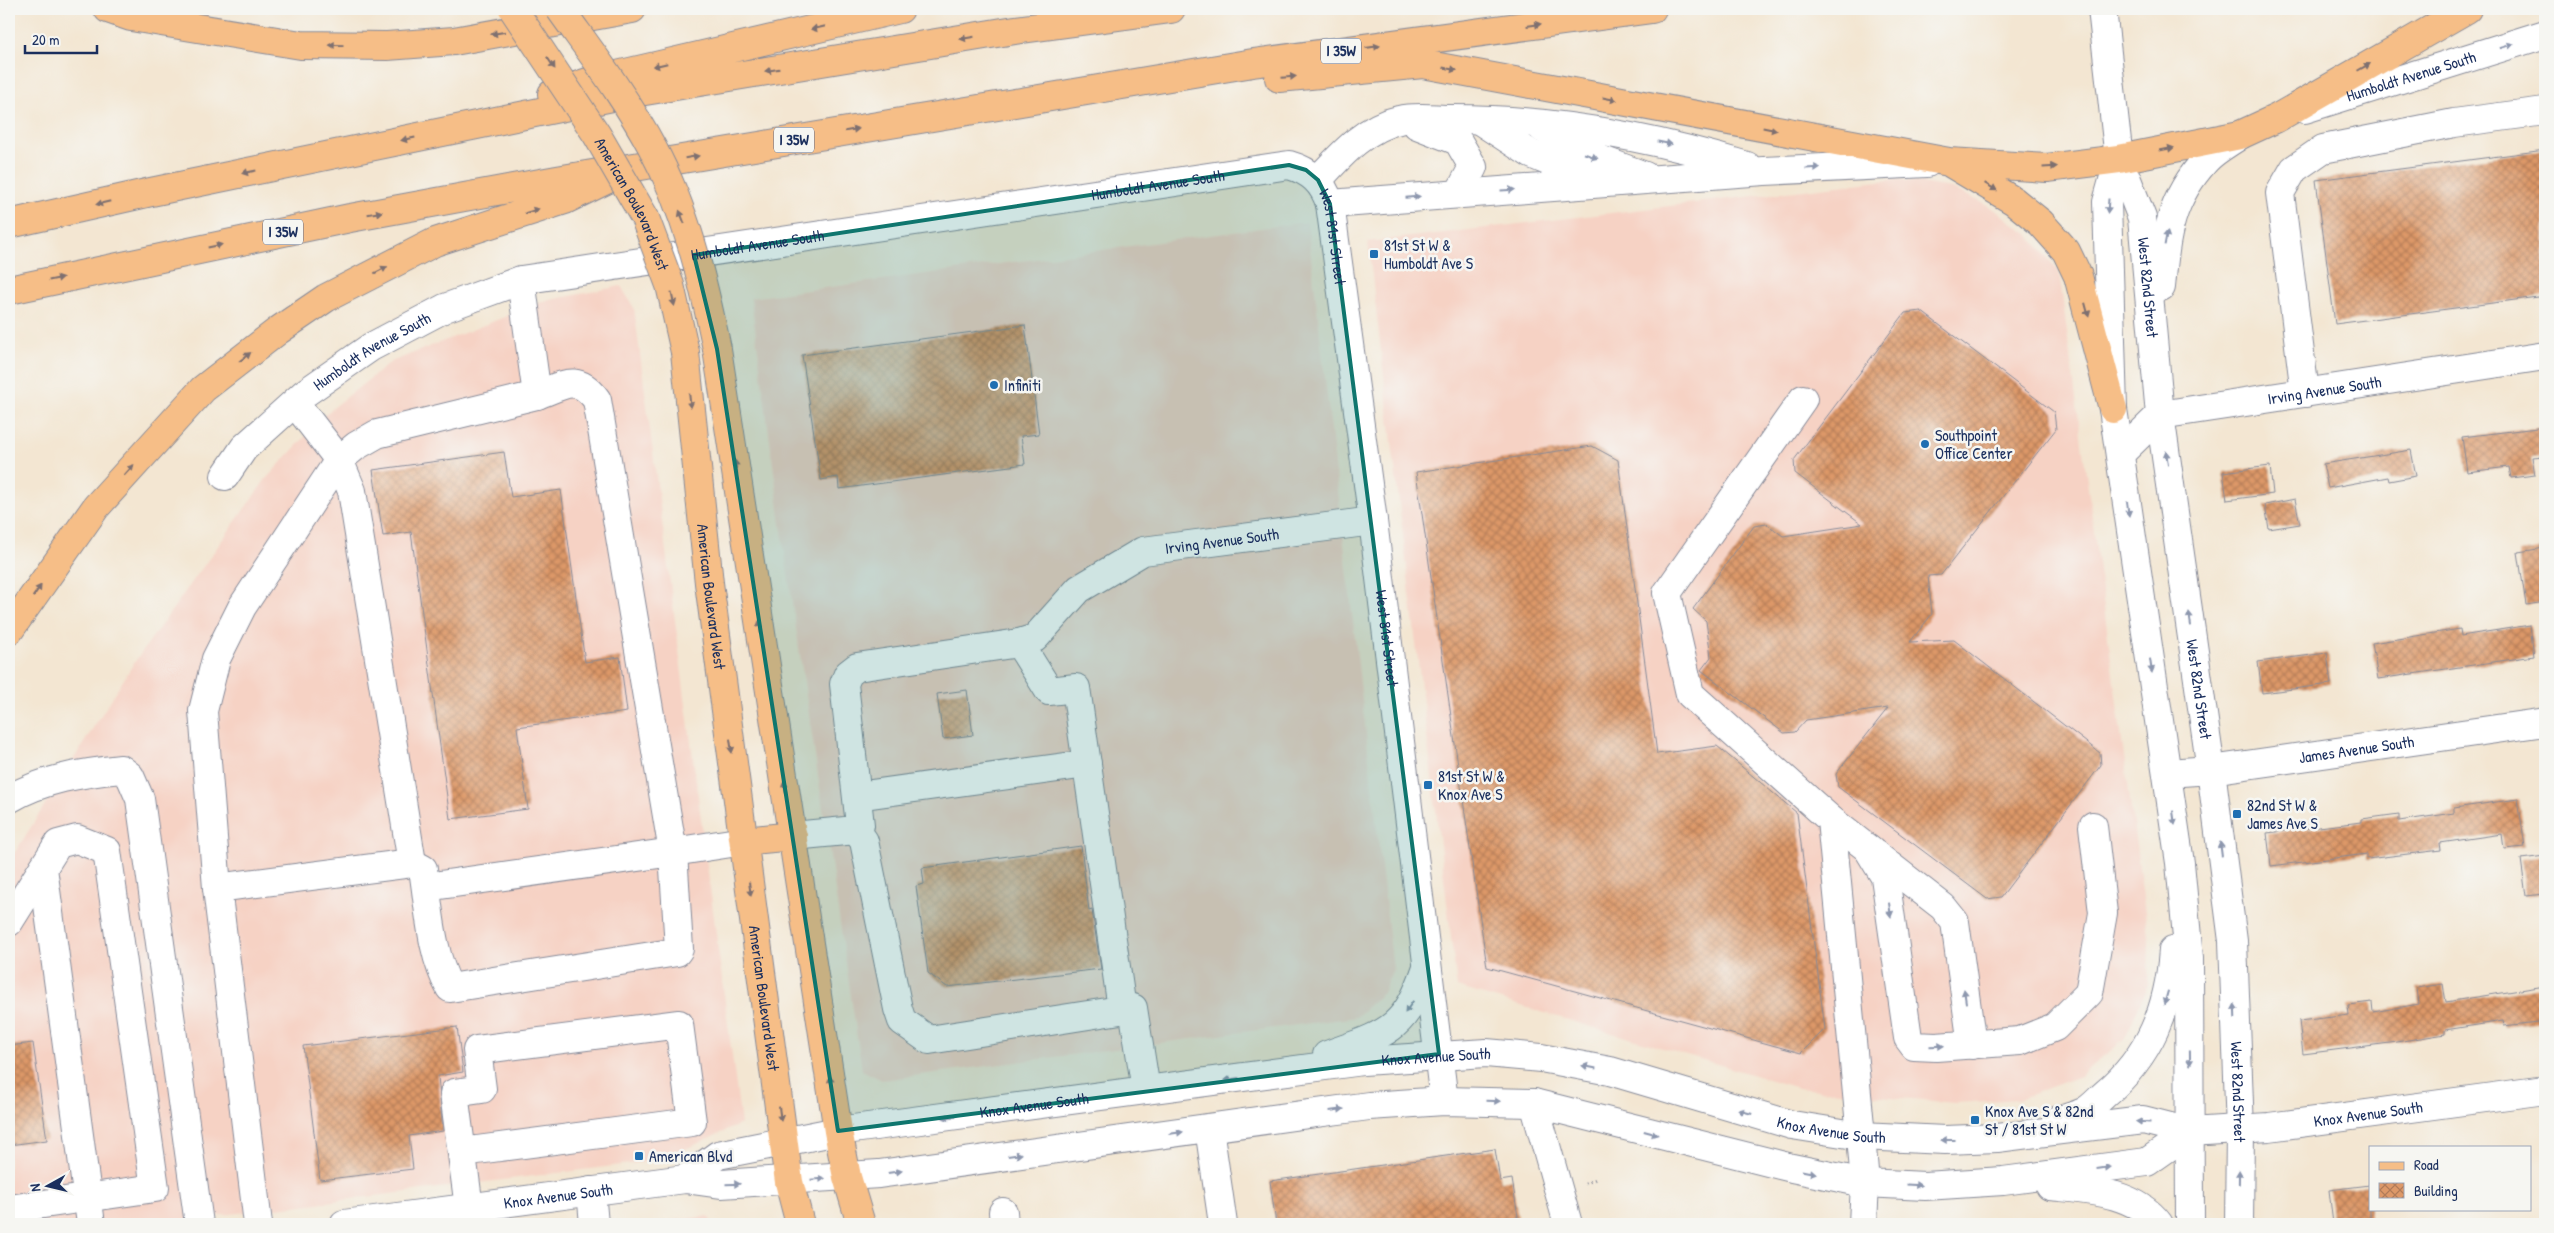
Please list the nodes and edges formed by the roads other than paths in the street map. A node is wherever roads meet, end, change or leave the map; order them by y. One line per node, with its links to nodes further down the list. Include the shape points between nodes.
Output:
1 (108, 9): 12 (main road, via 131,17)
2 (174, 9): 12 (main road)
3 (513, 9): 56 (main road, American Boulevard West, one-way to 56, bridge, via 597,135 645,218 670,285 685,352 709,583)
4 (560, 9): 55 (main road, one-way to 4, bridge, via 717,349 701,275 683,219 653,148 614,84)
5 (632, 9): 12 (main road, one-way to 12, via 454,41 387,46)
6 (900, 9): 19 (main road, one-way to 19, via 591,81)
7 (1171, 9): 19 (main road, one-way to 19, via 1015,30 627,94)
8 (1652, 9): 13 (main road, I 35W, one-way to 8, via 1253,63)
9 (2467, 9): 15 (main road, one-way to 9)
10 (2102, 11): 21 (street, West 82nd Street)
11 (2545, 34): 15 (street, Humboldt Avenue South, one-way to 11)
12 (301, 45)
13 (1031, 100): 22 (main road, one-way to 22, via 1423,64); 23 (main road, I 35W, one-way to 13)
14 (2545, 111): 34 (street, via 2454,123 2323,149 2294,169 2280,193)
15 (2277, 118): 20 (main road)
16 (1478, 119): 17 (street); 18 (street); 26 (street, via 1531,154)
17 (1399, 120): 27 (street, via 1372,131 1348,148); 28 (street, via 1458,141 1473,166)
18 (1534, 123): 24 (street, one-way to 24, via 1600,131 1683,147); 25 (street, one-way to 25, via 1582,153)
19 (435, 133): 29 (main road, one-way to 29)
20 (2240, 135): 21 (main road, one-way to 20); 32 (street, one-way to 20, via 2170,216 2207,159)
21 (2119, 159): 22 (main road, one-way to 21, via 2047,168); 32 (street, West 82nd Street, via 2142,218); 38 (street, West 82nd Street, one-way to 38, via 2107,202)
22 (1949, 162): 24 (street, one-way to 22); 38 (main road, one-way to 38, via 2014,201 2041,223 2066,251 2078,276)
23 (635, 167): 31 (main road, I 35W, one-way to 23, via 350,218); 44 (main road, one-way to 23, via 96,506 203,389 279,330 326,298 435,242 565,200)
24 (1764, 170): 25 (street)
25 (1652, 179): 26 (street)
26 (1600, 183): 28 (street, one-way to 26)
27 (1324, 192): 28 (street, one-way to 28); 30 (street, Humboldt Avenue South, via 1306,170 1289,165); 43 (street, West 81st Street)
28 (1459, 193)
29 (9, 224)
30 (521, 280): 35 (street); 37 (street, Humboldt Avenue South, via 445,308 371,347)
31 (9, 290)
32 (2154, 356): 39 (street, West 82nd Street)
33 (2545, 356): 34 (street, Irving Avenue South)
34 (2304, 392): 39 (street, Irving Avenue South)
35 (537, 394): 41 (street, via 377,434); 58 (street, via 573,382 588,387 597,400)
36 (1803, 399): 52 (street, via 1667,594 1690,694)
37 (295, 403): 41 (street); 42 (street, Humboldt Avenue South, via 244,448)
38 (2113, 409): 40 (street, West 82nd Street)
39 (2160, 415): 40 (street); 48 (street, West 82nd Street, one-way to 39)
40 (2120, 454): 49 (street, West 82nd Street, one-way to 49)
41 (339, 460): 59 (street, via 352,491); 63 (street, via 242,607 216,659 203,711)
42 (225, 476)
43 (1373, 521): 45 (street, Irving Avenue South, via 1143,551 1079,589 1036,638); 65 (street, West 81st Street)
44 (9, 631)
45 (1019, 643): 47 (street, via 1049,691 1076,688); 50 (street, Irving Avenue South, via 857,667 848,674 844,684)
46 (2545, 722): 48 (street, James Avenue South)
47 (1087, 764): 50 (street); 66 (street)
48 (2211, 770): 49 (street, James Avenue South); 75 (street, West 82nd Street, one-way to 48, via 2233,941)
49 (2167, 773): 60 (street, West 82nd Street, one-way to 60)
50 (857, 796): 54 (street, Irving Avenue South, via 860,825)
51 (9, 799): 93 (street, via 64,777 121,769 130,776 140,799)
52 (1831, 820): 57 (street); 78 (street)
53 (2093, 826): 67 (street, via 2103,913 2089,993 2056,1027 2020,1041)
54 (856, 830): 55 (street); 66 (street, via 864,841 902,1021 928,1040)
55 (793, 836): 56 (main road); 76 (main road, one-way to 55)
56 (744, 841): 58 (street); 80 (main road, American Boulevard West, one-way to 80)
57 (1868, 849): 67 (street, one-way to 57, via 1955,922 1943,907); 67 (street, one-way to 67, via 1885,877 1908,1038 1914,1046)
58 (673, 852): 62 (street); 62 (street, via 680,945 677,952 450,988 440,971)
59 (412, 863): 62 (street, via 423,868); 63 (street)
60 (2180, 863): 77 (street, West 82nd Street, one-way to 77, via 2189,958); 79 (street, one-way to 79, via 2171,982 2164,1008 2141,1054 2125,1077 2083,1113)
61 (43, 868): 64 (street); 88 (street); 88 (street, via 58,844 77,839 107,851 154,1188)
62 (426, 887)
63 (217, 888): 94 (street)
64 (9, 922)
65 (1428, 963): 68 (street, West 81st Street); 69 (street, one-way to 69, via 1417,997 1394,1026 1376,1037)
66 (1122, 1010): 70 (street, via 1133,1008)
67 (1972, 1045)
68 (1439, 1054): 69 (street, Knox Avenue South); 72 (street, West 81st Street); 78 (street, Knox Avenue South, one-way to 68, via 1792,1125 1610,1071 1486,1052)
69 (1281, 1072): 70 (street, Knox Avenue South, one-way to 70)
70 (1146, 1090): 76 (street, Knox Avenue South, one-way to 76)
71 (2545, 1090): 75 (street, Knox Avenue South)
72 (1444, 1101): 73 (street, Knox Avenue South, one-way to 73); 74 (street, Knox Avenue South, one-way to 72, via 1369,1106)
73 (1534, 1103): 86 (street, Knox Avenue South, one-way to 86, via 1728,1154); 99 (street)
74 (1209, 1128): 82 (street, Knox Avenue South, one-way to 74); 98 (street)
75 (2240, 1130): 77 (street, Knox Avenue South); 103 (street, West 82nd Street, one-way to 75)
76 (838, 1131): 80 (street, Knox Avenue South); 82 (main road)
77 (2190, 1132): 79 (street, Knox Avenue South, one-way to 79, via 2143,1120); 84 (street, Knox Avenue South, one-way to 77, via 2147,1162); 102 (street, West 82nd Street)
78 (1861, 1136): 79 (street, Knox Avenue South, one-way to 78, via 1945,1140); 86 (street)
79 (1996, 1138)
80 (783, 1142): 83 (street, Knox Avenue South, via 718,1155); 85 (main road, American Boulevard West)
81 (462, 1152): 81 (street, via 454,1093 482,1089 477,1050 679,1024 692,1122); 90 (street)
82 (847, 1176): 85 (street, Knox Avenue South, one-way to 82); 97 (main road)
83 (685, 1179): 85 (street, Knox Avenue South, one-way to 85, via 721,1184); 87 (street, Knox Avenue South)
84 (2003, 1181): 86 (street, Knox Avenue South, one-way to 84, via 1925,1186); 101 (street, via 2100,1191 2140,1206)
85 (789, 1182): 96 (main road, American Boulevard West)
86 (1865, 1183): 100 (street)
87 (591, 1192): 90 (street, Knox Avenue South); 95 (street)
88 (88, 1197): 89 (street); 92 (street)
89 (9, 1208)
90 (469, 1208): 91 (street, Knox Avenue South)
91 (361, 1223)
92 (91, 1224)
93 (198, 1224)
94 (258, 1224)
95 (594, 1224)
96 (800, 1224)
97 (861, 1224)
98 (1223, 1224)
99 (1568, 1224)
100 (1863, 1224)
101 (2159, 1224)
102 (2190, 1224)
103 (2239, 1224)

